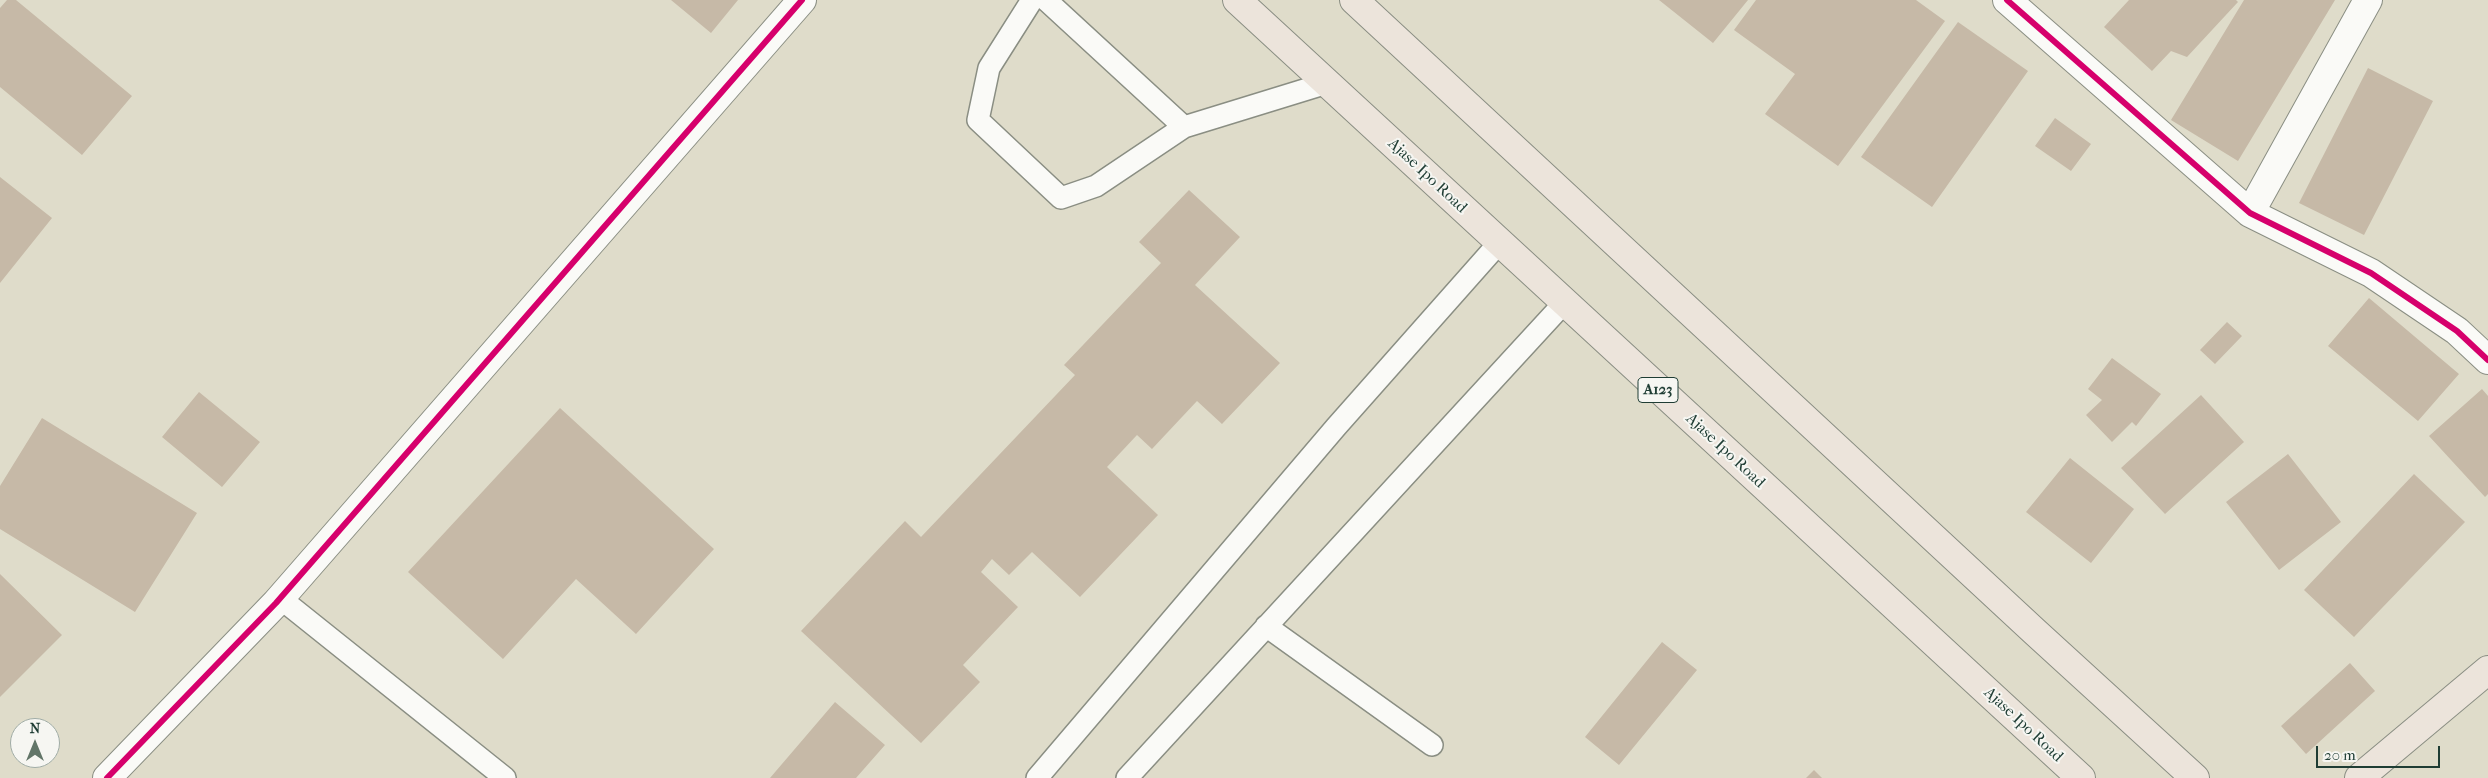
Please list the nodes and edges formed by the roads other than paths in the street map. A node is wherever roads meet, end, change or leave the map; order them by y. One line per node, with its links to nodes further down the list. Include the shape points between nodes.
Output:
1 (802, 0): 14 (street)
2 (1032, 0): 9 (lane, via 990,68 978,120 1061,198 1096,186)
3 (1046, 0): 9 (lane)
4 (1237, 0): 8 (main road, Ajase Ipo Road / A123)
5 (1354, 0): 23 (main road)
6 (2008, 0): 10 (street)
7 (2368, 0): 10 (street)
8 (1327, 83): 9 (lane); 11 (main road, Ajase Ipo Road / A123)
9 (1184, 127)
10 (2250, 213): 13 (street, via 2371,273 2457,331)
11 (1499, 243): 12 (main road, Ajase Ipo Road / A123); 20 (lane, via 1336,427)
12 (1564, 302): 15 (lane); 22 (main road, Ajase Ipo Road / A123)
13 (2488, 360)
14 (280, 598): 18 (street); 19 (lane)
15 (1266, 626): 17 (lane); 21 (lane)
16 (2488, 670): 24 (main road)
17 (1432, 745)
18 (107, 778)
19 (505, 778)
20 (1037, 778)
21 (1127, 778)
22 (2080, 778)
23 (2195, 778)
24 (2359, 778)

